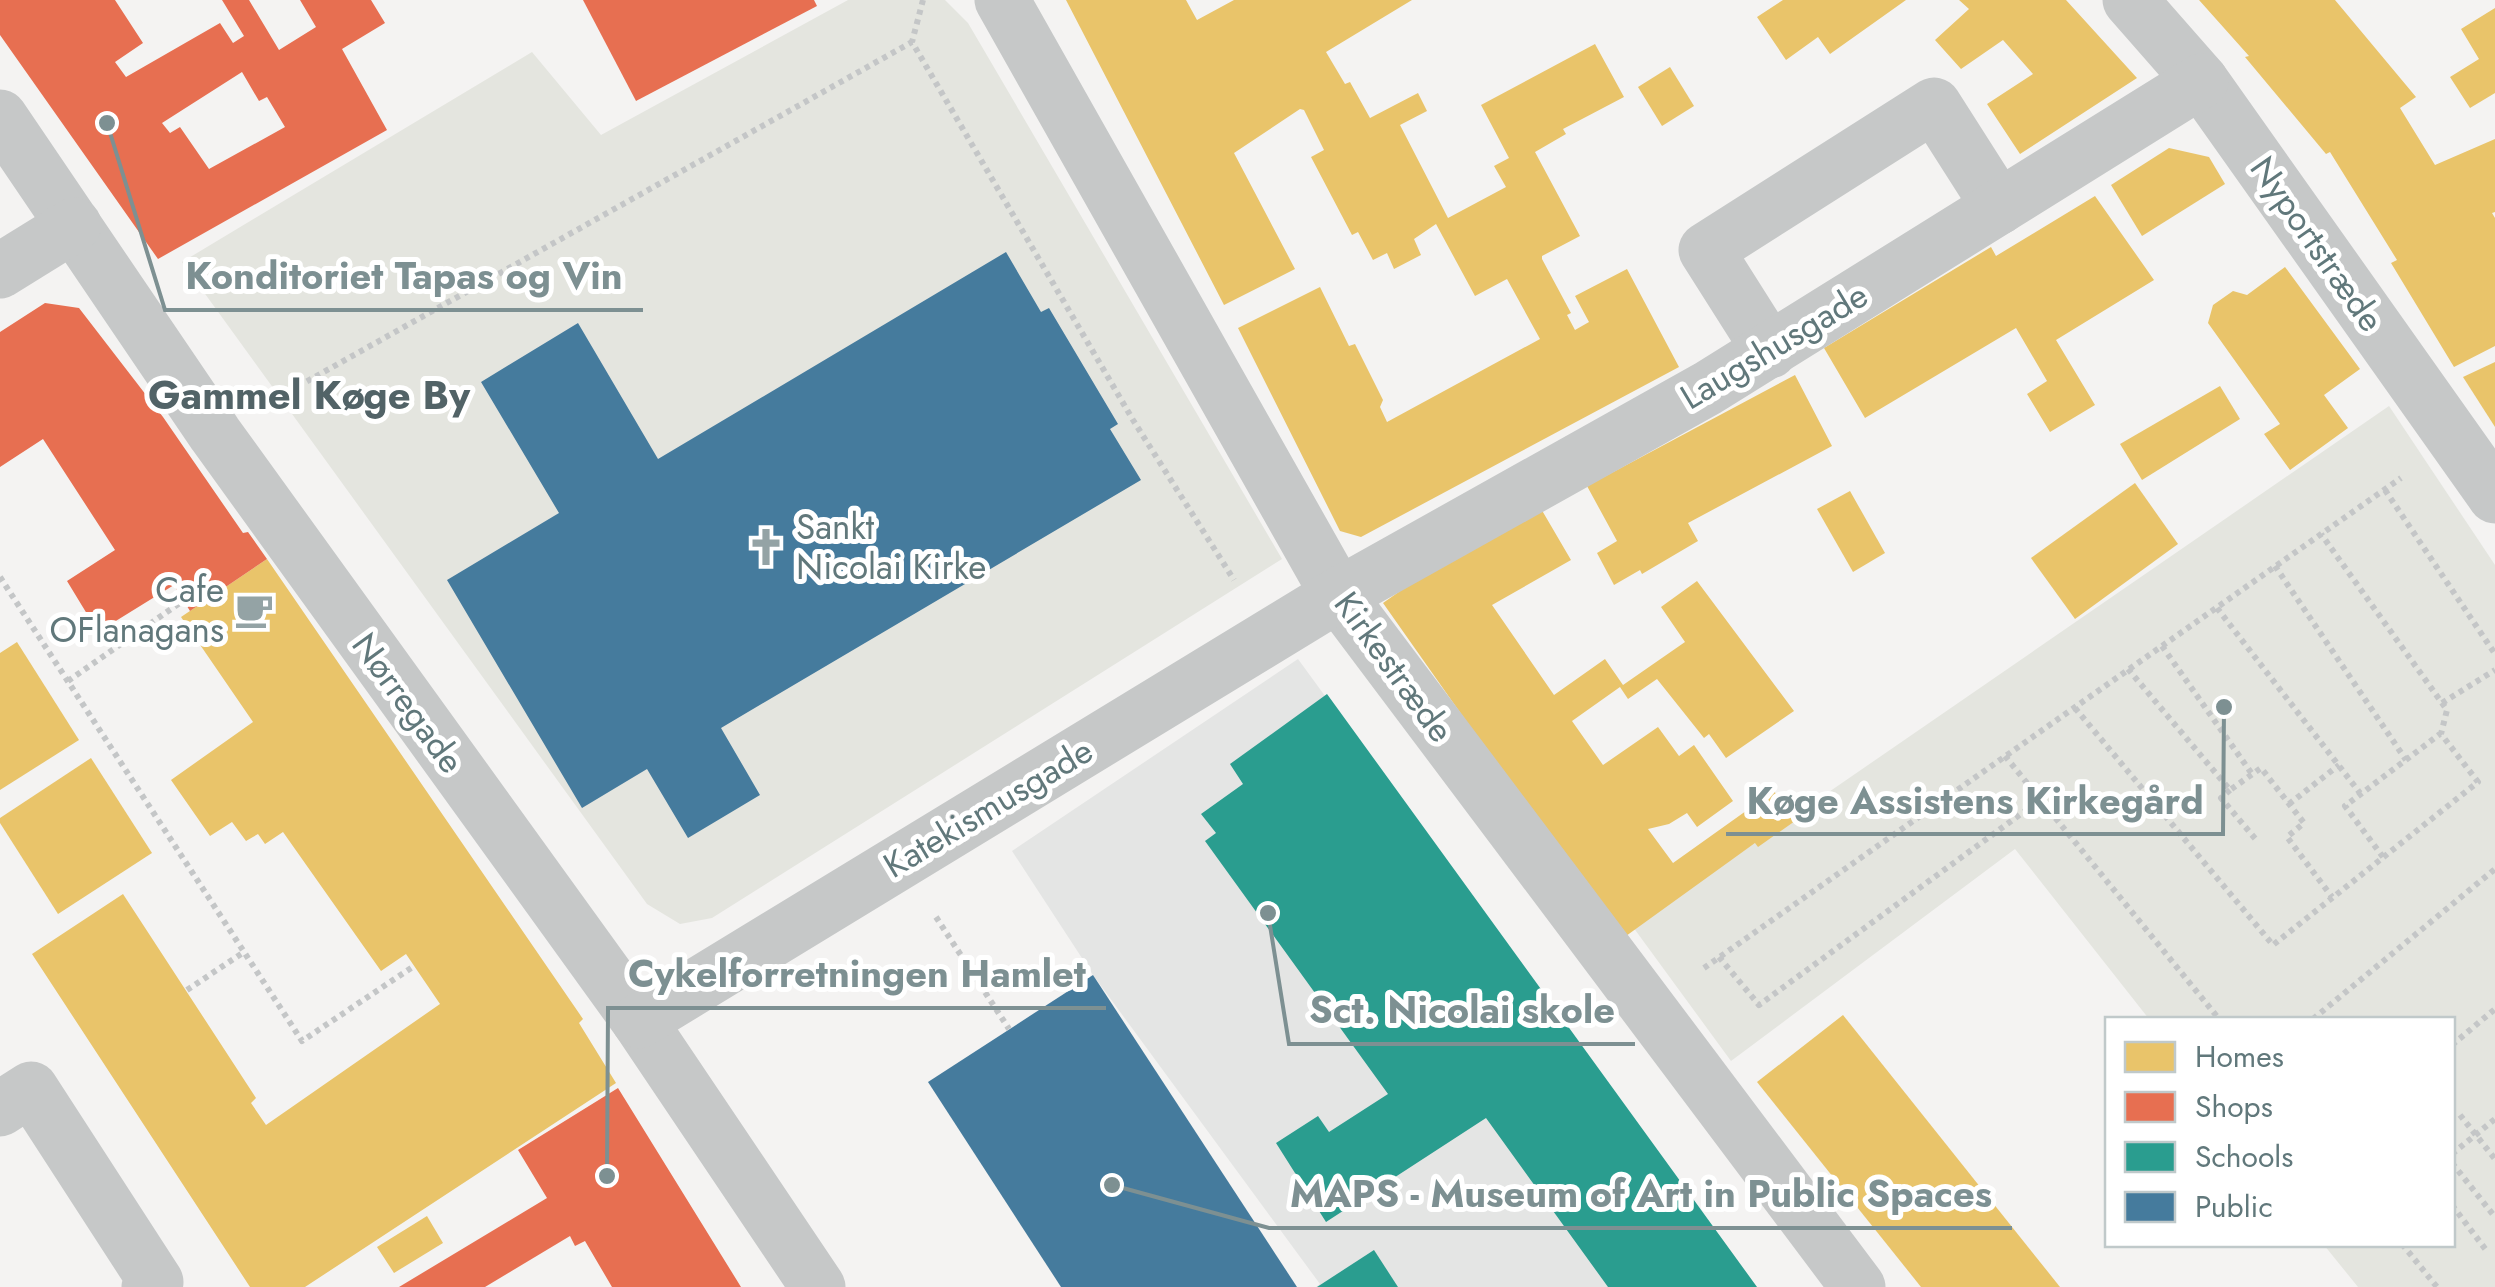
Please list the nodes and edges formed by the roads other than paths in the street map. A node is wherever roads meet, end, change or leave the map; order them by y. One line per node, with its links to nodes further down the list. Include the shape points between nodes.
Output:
1 (1002, 0): 10 (street, Kirkestræde)
2 (2130, 0): 3 (street, Nyportstræde)
3 (2201, 80): 5 (street, Laugshusgade); 9 (street, Nyportstræde)
4 (0, 117): 6 (street, Nørregade)
5 (1999, 207): 8 (street, Laugshusgade); 8 (street, via 1934,104 1706,250)
6 (74, 225): 7 (street); 11 (street, Nørregade, via 215,434)
7 (0, 271)
8 (1770, 350): 10 (street, Laugshusgade)
9 (2495, 496)
10 (1338, 595): 11 (street, Katekismusgade); 15 (street, Kirkestræde)
11 (639, 1021): 14 (street, Nørregade)
12 (0, 1109): 13 (street, via 31,1089)
13 (156, 1285)
14 (812, 1285)
15 (1858, 1287)

